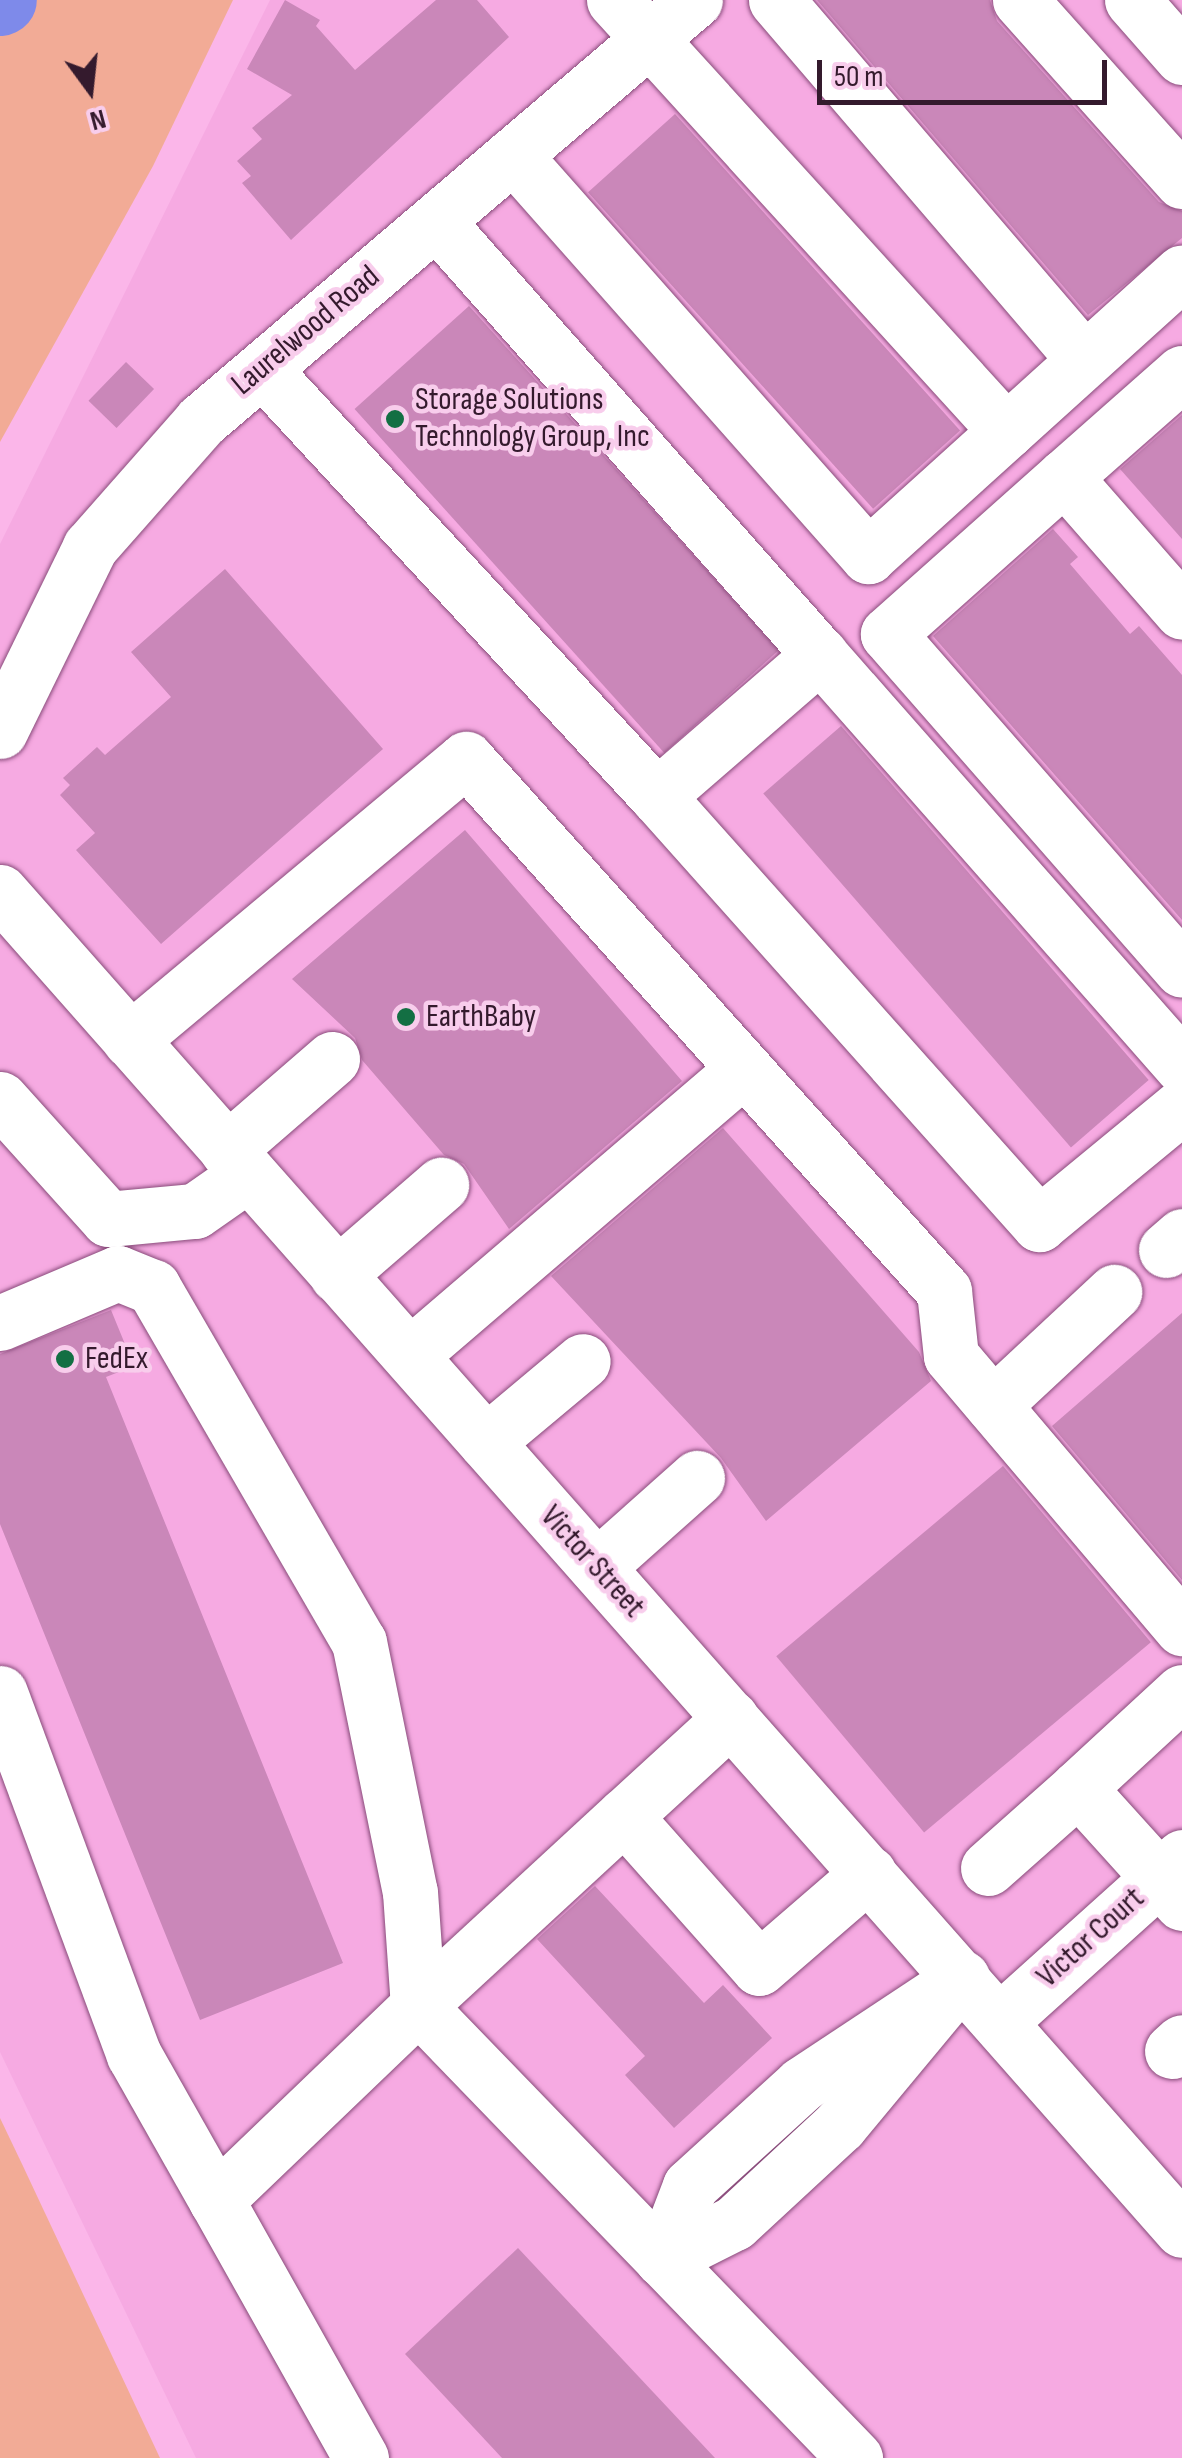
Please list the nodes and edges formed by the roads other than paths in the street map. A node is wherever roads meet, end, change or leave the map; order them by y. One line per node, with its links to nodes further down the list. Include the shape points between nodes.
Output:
1 (695, 0): 5 (street, Laurelwood Road)
2 (776, 0): 11 (street)
3 (1020, 0): 8 (street)
4 (1132, 0): 6 (street)
5 (633, 18): 7 (street, Laurelwood Road); 14 (street)
6 (1182, 57)
7 (513, 155): 9 (street, Laurelwood Road); 14 (street, via 868,556)
8 (1182, 180)
9 (436, 221): 12 (street, Laurelwood Road); 17 (street)
10 (1182, 272): 11 (street)
11 (1085, 360): 14 (street)
12 (262, 369): 18 (street, Laurelwood Road, via 201,421 90,547); 19 (street)
13 (1182, 373): 15 (street)
14 (1006, 432)
15 (1064, 477): 16 (street); 21 (street, via 888,634)
16 (1182, 612)
17 (820, 655): 19 (street); 24 (street)
18 (0, 731)
19 (657, 796): 27 (street, via 1038,1224)
20 (0, 893): 22 (street, Victor Street)
21 (1182, 970)
22 (130, 1040): 25 (street, via 466,759); 28 (street, Victor Street)
23 (332, 1059): 28 (street)
24 (1182, 1066)
25 (744, 1069): 33 (street); 35 (street, via 944,1291 951,1356)
26 (0, 1099): 28 (street, via 108,1219 195,1211)
27 (1182, 1106)
28 (238, 1162): 30 (street, Victor Street)
29 (441, 1186): 30 (street)
30 (337, 1274): 33 (street, Victor Street)
31 (1114, 1292): 35 (street)
32 (0, 1323): 49 (street, via 118,1273 153,1287 359,1642 410,1892)
33 (410, 1356): 36 (street, Victor Street)
34 (583, 1361): 36 (street)
35 (993, 1406): 39 (street)
36 (486, 1442): 38 (street, Victor Street)
37 (697, 1478): 38 (street)
38 (597, 1567): 42 (street, Victor Street)
39 (1182, 1628)
40 (1182, 1692): 43 (street)
41 (0, 1693): 51 (street, via 134,2055)
42 (730, 1718): 44 (street); 46 (street, Victor Street)
43 (1078, 1788): 45 (street); 47 (street)
44 (624, 1816): 46 (street, via 759,1968); 49 (street)
45 (988, 1868)
46 (869, 1874): 48 (street, Victor Street)
47 (1174, 1879): 50 (street, Victor Court)
48 (962, 1978): 50 (street, Victor Street); 53 (street, via 802,2084 690,2186)
49 (418, 2006): 51 (street); 53 (street)
50 (1000, 2021): 52 (street, Victor Street)
51 (216, 2200): 54 (street)
52 (1182, 2230)
53 (662, 2259): 55 (street)
54 (349, 2444)
55 (855, 2458)

